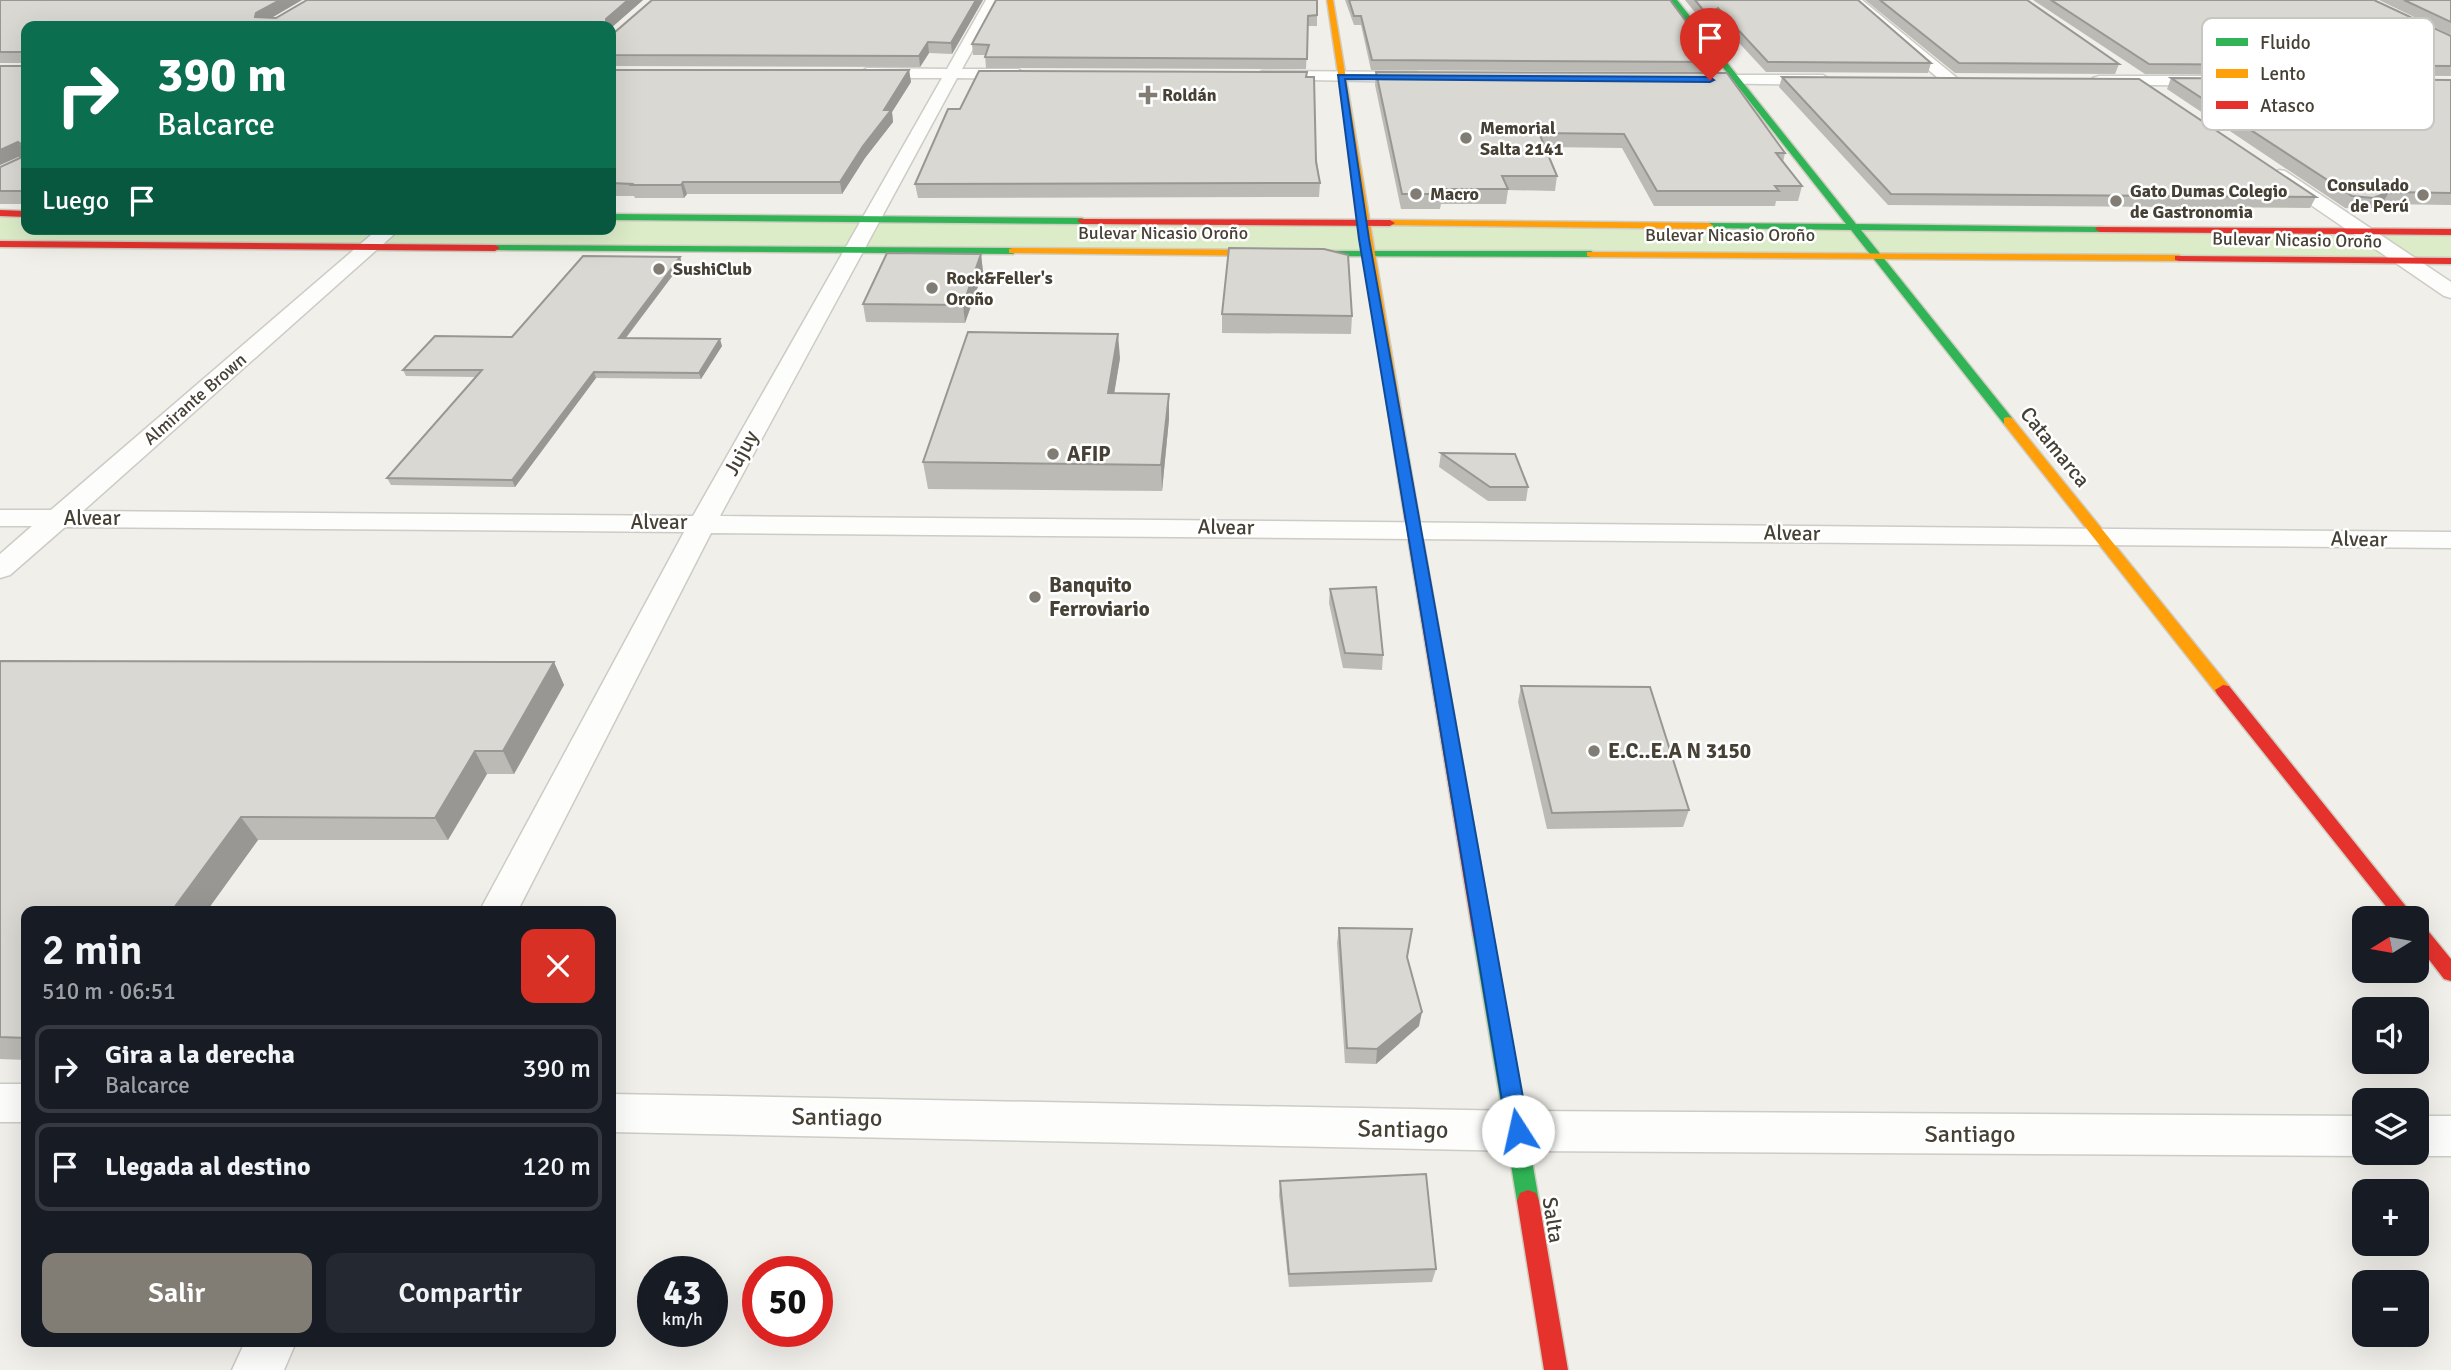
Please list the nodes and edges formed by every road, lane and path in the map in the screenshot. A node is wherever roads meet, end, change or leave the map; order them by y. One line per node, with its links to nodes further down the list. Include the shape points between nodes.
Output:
1 (993, 0): 7 (street, Jujuy)
2 (1330, 0): 10 (main road, Salta)
3 (1673, 0): 13 (main road, Catamarca)
4 (1854, 0): 15 (street, via 1958,81)
5 (2118, 66): 17 (street)
6 (847, 73): 7 (street)
7 (952, 74): 8 (street); 24 (street, Jujuy)
8 (1035, 74)
9 (1244, 76): 10 (street)
10 (1341, 77): 11 (street); 25 (main road, Salta)
11 (1436, 78)
12 (1681, 79): 13 (street)
13 (1736, 80): 14 (street); 26 (main road, Catamarca)
14 (1844, 80)
15 (1924, 81)
16 (2082, 81): 17 (street)
17 (2139, 81): 18 (street); 19 (street)
18 (2202, 81)
19 (2162, 96)
20 (2262, 163): 27 (street)
21 (0, 214): 22 (main road)
22 (21, 214)
23 (616, 217): 24 (main road, Bulevar Nicasio Oroño)
24 (871, 219): 25 (main road, Bulevar Nicasio Oroño); 32 (street, Jujuy)
25 (1362, 224): 26 (main road, Bulevar Nicasio Oroño); 33 (main road, Salta)
26 (1851, 226): 27 (main road, Bulevar Nicasio Oroño); 34 (main road, Catamarca)
27 (2363, 231): 28 (main road, Bulevar Nicasio Oroño); 35 (street)
28 (2451, 232)
29 (383, 235): 31 (street, Almirante Brown)
30 (0, 244): 31 (main road, Bulevar Nicasio Oroño)
31 (370, 247): 32 (main road, Bulevar Nicasio Oroño); 39 (street, Almirante Brown)
32 (854, 250): 33 (main road, Bulevar Nicasio Oroño); 40 (street, Jujuy)
33 (1367, 254): 34 (main road, Bulevar Nicasio Oroño); 41 (main road, Salta)
34 (1874, 254): 35 (main road, Bulevar Nicasio Oroño); 42 (main road, Catamarca)
35 (2404, 261): 36 (main road, Bulevar Nicasio Oroño); 37 (street)
36 (2451, 261)
37 (2451, 292)
38 (0, 518): 39 (street, Alvear)
39 (58, 518): 40 (street, Alvear); 44 (street, Almirante Brown)
40 (703, 522): 41 (street, Alvear); 45 (street, Jujuy)
41 (1414, 529): 42 (street, Alvear); 52 (main road, Salta)
42 (2100, 536): 43 (street, Alvear); 46 (main road, Catamarca)
43 (2451, 540)
44 (0, 569)
45 (501, 906)
46 (2397, 906)
47 (2429, 946): 48 (main road)
48 (2451, 973)
49 (0, 1103): 50 (street)
50 (21, 1103)
51 (616, 1113): 52 (street, Santiago)
52 (1518, 1131): 53 (street, Santiago); 58 (main road, Salta)
53 (2352, 1136)
54 (2429, 1136): 55 (street)
55 (2451, 1136)
56 (269, 1347): 57 (street)
57 (257, 1370)
58 (1556, 1370)

